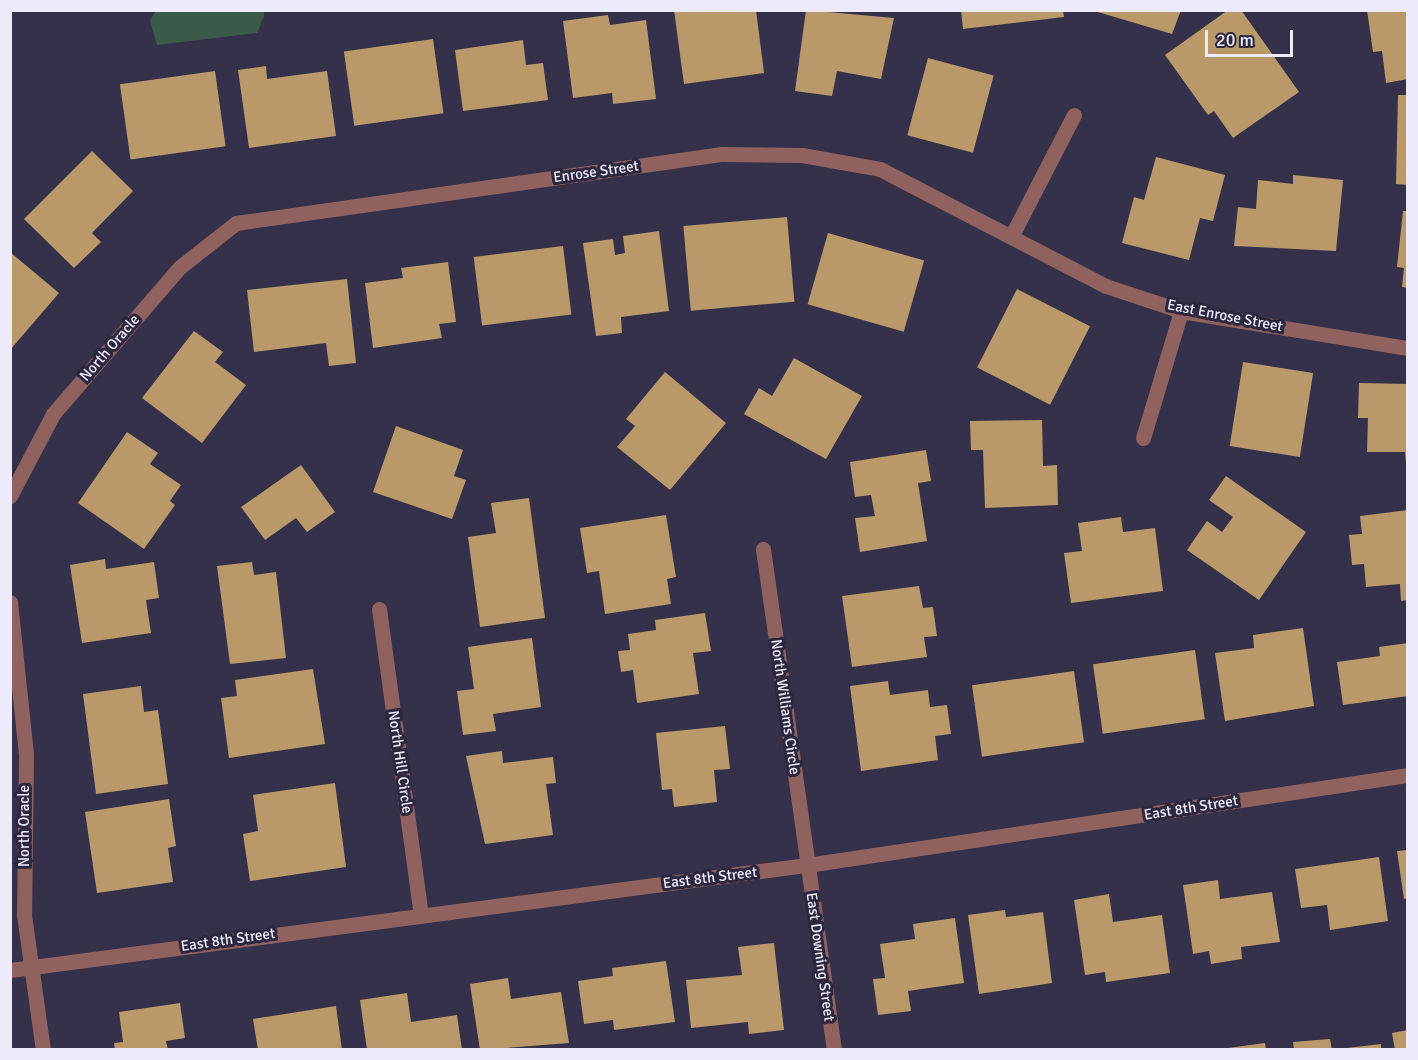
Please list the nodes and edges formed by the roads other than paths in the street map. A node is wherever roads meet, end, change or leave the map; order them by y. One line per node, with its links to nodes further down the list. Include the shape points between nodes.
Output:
1 (1074, 115): 2 (street)
2 (1012, 235): 3 (street, Enrose Street, via 880,169 802,155 722,154 236,223); 4 (street, East Enrose Street, via 1106,286)
3 (180, 267): 7 (street, North Oracle, via 53,414)
4 (1181, 311): 5 (street, East Enrose Street); 6 (street)
5 (1407, 348)
6 (1143, 438)
7 (10, 496)
8 (763, 549): 12 (street, North Williams Circle)
9 (10, 602): 14 (street, North Oracle, via 26,755 24,915)
10 (379, 609): 13 (street, North Hill Circle)
11 (1407, 775): 12 (street, East 8th Street)
12 (807, 865): 13 (street, East 8th Street); 17 (street, East Downing Street)
13 (421, 915): 14 (street, East 8th Street)
14 (32, 966): 15 (street, East 8th Street); 16 (street, North Oracle)
15 (10, 969)
16 (44, 1050)
17 (834, 1050)

